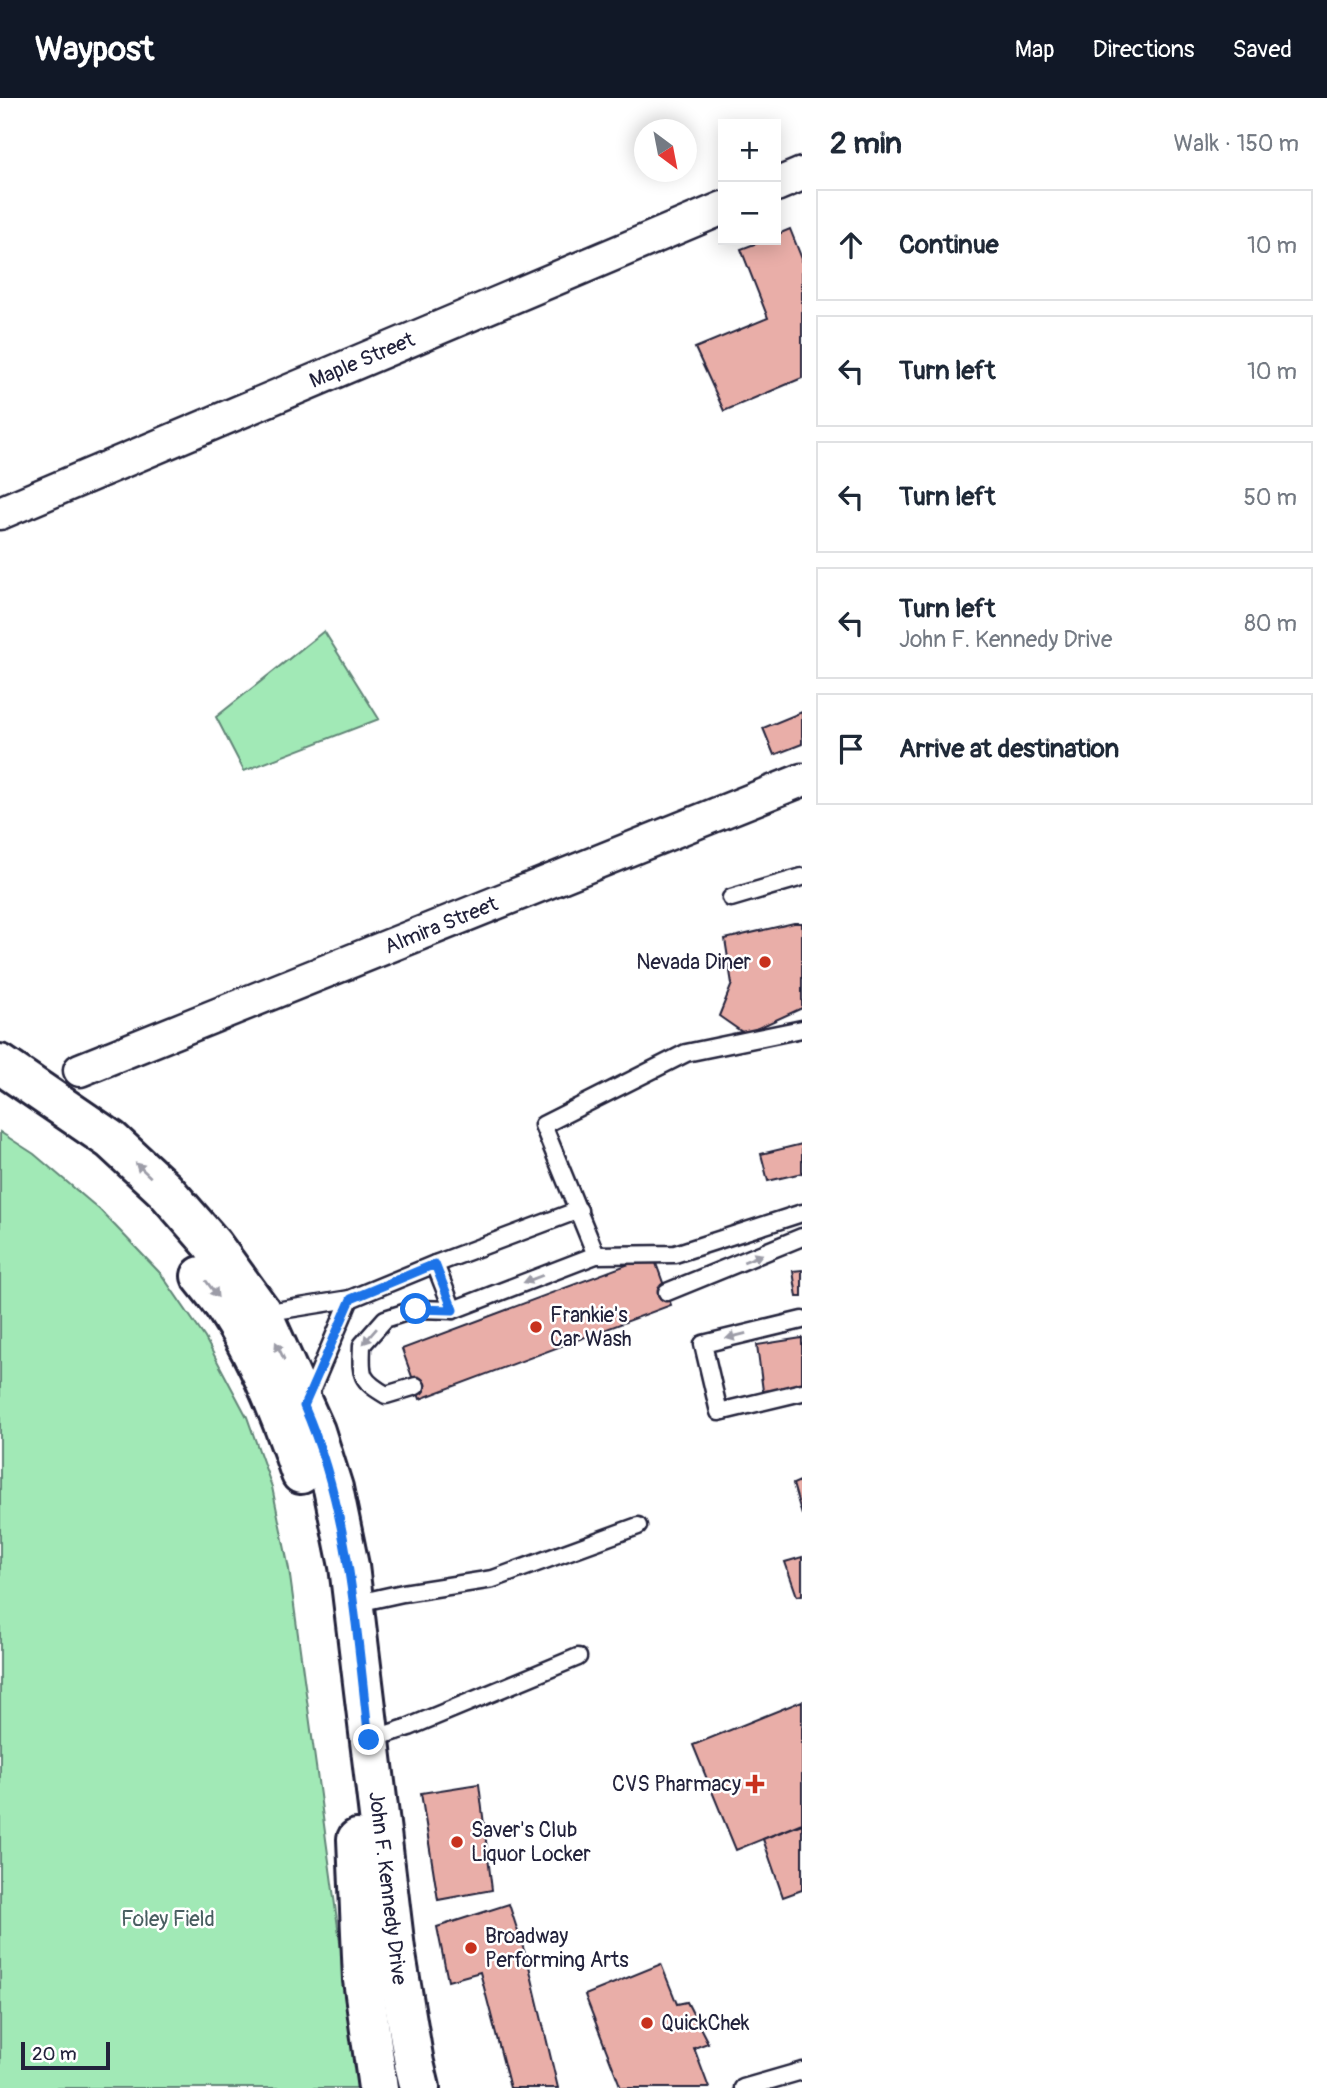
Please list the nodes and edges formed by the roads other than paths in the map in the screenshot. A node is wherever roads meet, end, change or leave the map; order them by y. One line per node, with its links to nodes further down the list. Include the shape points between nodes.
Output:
1 (802, 174): 2 (street)
2 (781, 184)
3 (718, 210): 4 (street, Maple Street)
4 (0, 513)
5 (802, 780): 10 (street, Almira Street)
6 (802, 877): 7 (lane)
7 (731, 898)
8 (802, 1029): 12 (lane, via 686,1054 543,1125)
9 (0, 1064): 20 (main road, John F. Kennedy Drive, one-way to 9, via 165,1190 111,1140)
10 (80, 1070)
11 (0, 1096): 29 (main road, John F. Kennedy Drive, one-way to 29, via 94,1161 145,1209 231,1316 260,1372 290,1440 307,1495 322,1570)
12 (579, 1210): 15 (lane); 16 (lane)
13 (802, 1213): 15 (lane, via 675,1254)
14 (802, 1237): 17 (lane, one-way to 14)
15 (596, 1255): 19 (lane, one-way to 19)
16 (435, 1264): 18 (lane); 19 (lane)
17 (667, 1292)
18 (351, 1299): 20 (lane); 24 (lane)
19 (453, 1310): 22 (lane, one-way to 22, via 416,1309 385,1319 362,1345 361,1371 370,1385 386,1395)
20 (262, 1313): 24 (main road, John F. Kennedy Drive, one-way to 20)
21 (802, 1320): 23 (lane, one-way to 23, via 703,1344 719,1412)
22 (416, 1386)
23 (802, 1392)
24 (304, 1406): 26 (main road, John F. Kennedy Drive, via 333,1488)
25 (638, 1526): 26 (lane, via 492,1579)
26 (353, 1604): 28 (main road, John F. Kennedy Drive)
27 (578, 1657): 28 (lane)
28 (369, 1740): 30 (main road, John F. Kennedy Drive)
29 (357, 1839): 32 (main road, via 363,1980); 33 (main road, John F. Kennedy Drive)
30 (395, 1949): 34 (main road, John F. Kennedy Drive); 35 (main road)
31 (802, 2071): 36 (lane)
32 (378, 2088)
33 (397, 2088)
34 (420, 2088)
35 (432, 2088)
36 (743, 2088)

